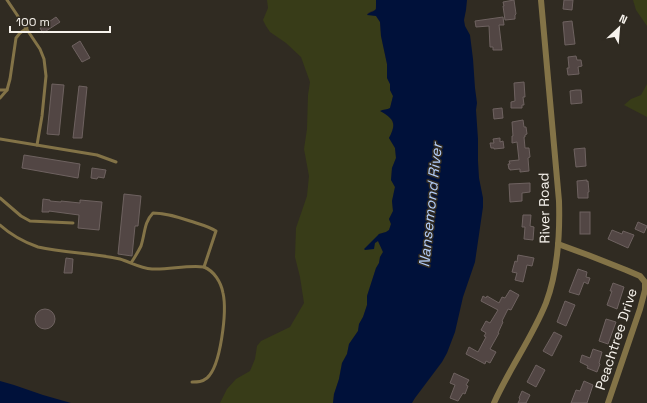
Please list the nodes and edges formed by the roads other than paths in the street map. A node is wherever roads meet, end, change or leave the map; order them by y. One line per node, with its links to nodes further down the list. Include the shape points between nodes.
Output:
1 (7, 0): 3 (lane)
2 (541, 0): 13 (street, River Road, via 559,200)
3 (26, 28): 5 (lane, via 16,38); 8 (lane, via 40,49 46,68)
4 (0, 90): 5 (lane)
5 (7, 90): 6 (lane)
6 (0, 98)
7 (0, 140): 8 (lane)
8 (37, 145): 9 (lane, via 97,154)
9 (116, 162)
10 (0, 198): 11 (lane, via 30,221)
11 (74, 223)
12 (0, 225): 14 (lane, via 18,238 38,247)
13 (558, 244): 16 (street, via 626,270); 18 (street, River Road, via 546,303)
14 (131, 263): 15 (lane, via 150,269); 15 (lane, via 141,245 147,221 153,213 160,213 208,226 216,231)
15 (204, 267): 17 (lane, via 214,274 221,285 224,300 223,334 210,374 203,381)
16 (646, 281): 19 (street, Peachtree Drive, via 640,309)
17 (192, 382)
18 (494, 403)
19 (608, 403)

